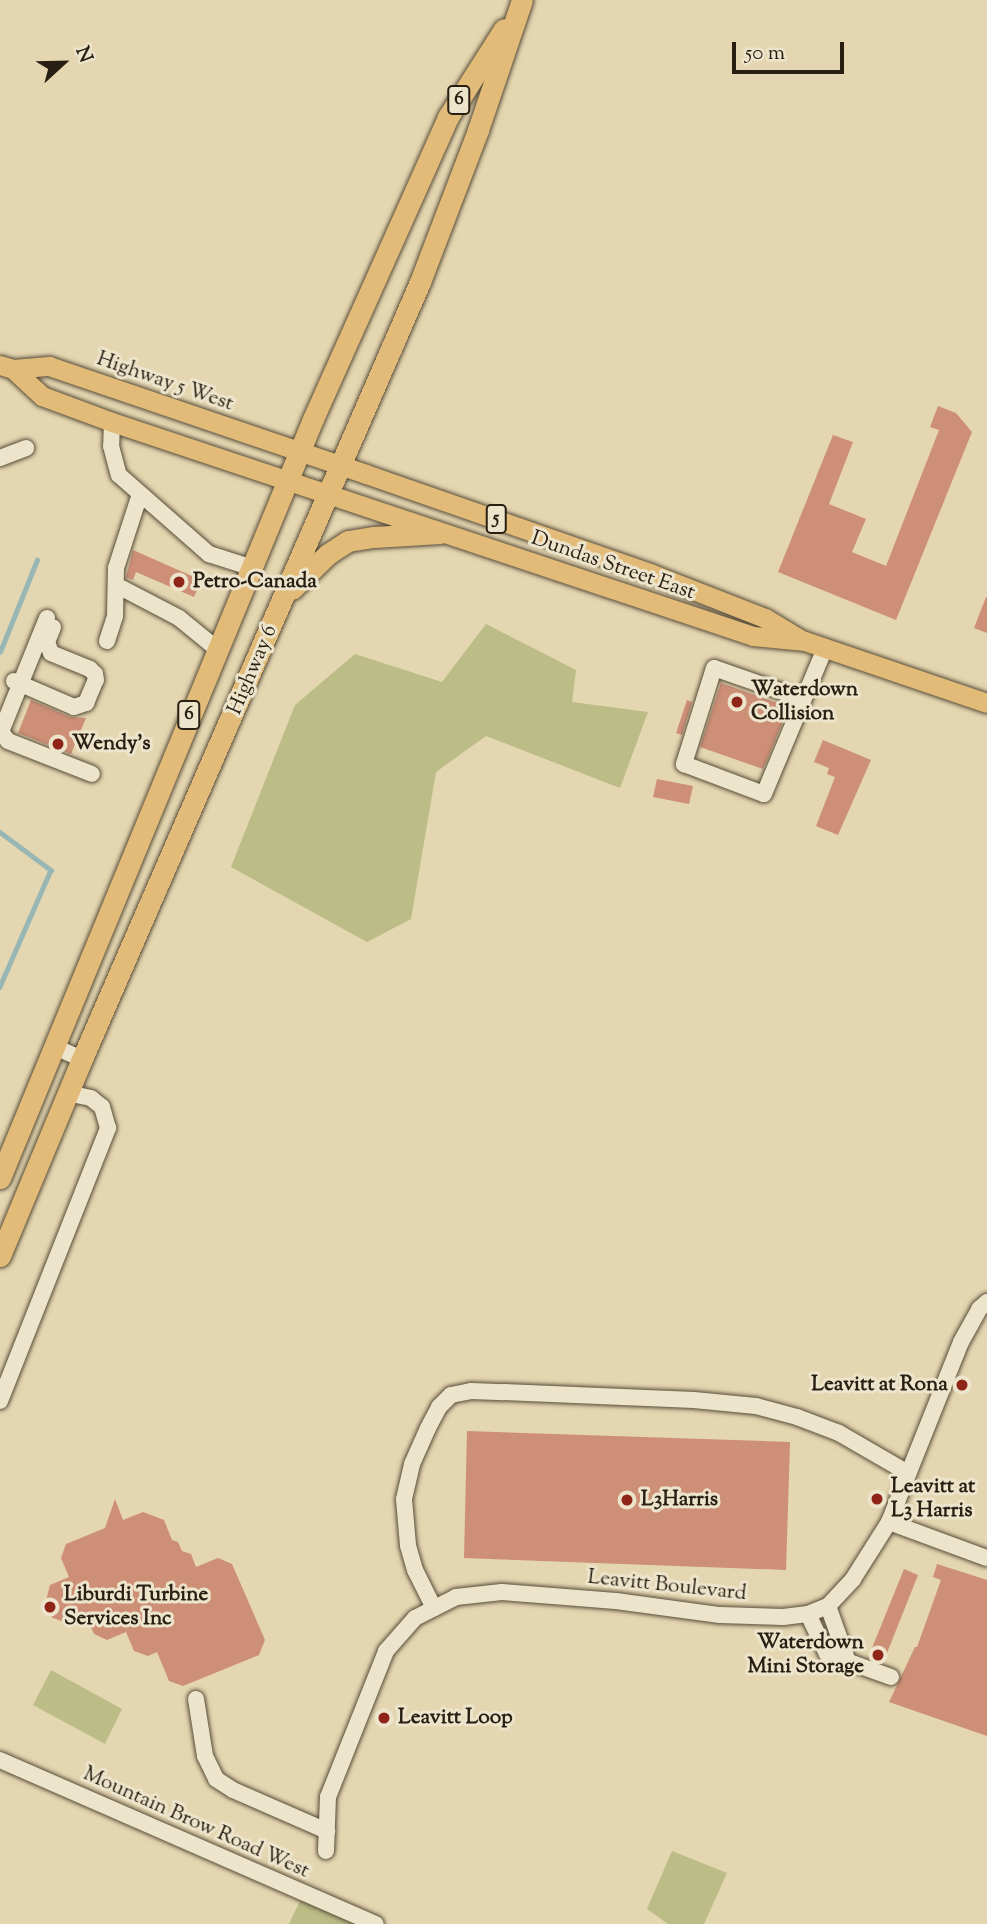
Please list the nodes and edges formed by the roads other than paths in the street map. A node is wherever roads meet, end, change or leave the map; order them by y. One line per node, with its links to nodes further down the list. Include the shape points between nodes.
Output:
1 (522, 0): 5 (highway, Highway 6 / 6, via 448,117); 7 (highway, Highway 6 / 6, via 420,282)
2 (7, 367): 3 (main road, Highway 5 West / 5, via 42,396); 5 (main road, Highway 5 West / 5, via 49,366)
3 (112, 422): 8 (main road, Highway 5 West / 5); 9 (street, via 111,446 119,475)
4 (26, 448): 6 (street)
5 (300, 452): 7 (main road, 5); 8 (highway, Highway 6 / 6)
6 (0, 458)
7 (342, 466): 10 (highway, Highway 6 / 6); 16 (main road, Dundas Street East / 5, via 650,573 765,618)
8 (288, 481): 10 (main road, 5); 12 (highway, Highway 6 / 6)
9 (141, 494): 12 (street, via 209,554); 13 (street, via 116,568)
10 (329, 495): 11 (main road, Dundas Street East / 5); 14 (highway, Highway 6 / 6)
11 (440, 533): 14 (highway, via 348,541); 16 (main road, Dundas Street East / 5, via 753,636)
12 (250, 567): 18 (highway, Highway 6 / 6)
13 (116, 585): 15 (street, via 115,616); 18 (street, via 179,618)
14 (283, 598): 24 (highway, Highway 6 / 6)
15 (107, 641)
16 (805, 641): 17 (main road, Dundas Street East / 5)
17 (825, 648): 20 (street); 21 (main road, Dundas Street East / 5)
18 (216, 649): 23 (highway, Highway 6 / 6)
19 (17, 682): 19 (street, via 74,706 86,703 96,680 90,669 51,653 47,642 51,620); 22 (street, via 3,737)
20 (803, 699): 20 (street, via 765,794 684,764 714,668)
21 (987, 703)
22 (92, 774)
23 (55, 1047): 24 (street); 26 (highway, Highway 6 / 6)
24 (82, 1059): 25 (highway, Highway 6 / 6)
25 (68, 1093): 27 (highway, Highway 6 / 6); 29 (street, via 90,1098 102,1107 108,1128)
26 (0, 1178)
27 (0, 1256)
28 (987, 1303): 30 (street, Leavitt Boulevard, via 961,1342)
29 (0, 1401)
30 (908, 1473): 31 (street, Leavitt Boulevard); 34 (street, via 839,1433 756,1406 504,1392 451,1395 428,1428 412,1464 404,1499 408,1545)
31 (889, 1521): 32 (street); 33 (street, Leavitt Boulevard, via 853,1579)
32 (987, 1558)
33 (828, 1605): 35 (street, Leavitt Boulevard); 36 (street)
34 (434, 1608): 35 (street, Leavitt Boulevard, via 456,1597 502,1592 720,1615); 40 (street, Leavitt Boulevard, via 415,1618 386,1651 328,1797)
35 (808, 1614): 36 (street, via 827,1654)
36 (848, 1662): 37 (street)
37 (891, 1677)
38 (196, 1699): 40 (street, via 205,1756 216,1779)
39 (0, 1760): 42 (street, Mountain Brow Road West)
40 (327, 1831): 41 (street, Leavitt Boulevard)
41 (326, 1851)
42 (376, 1924)

